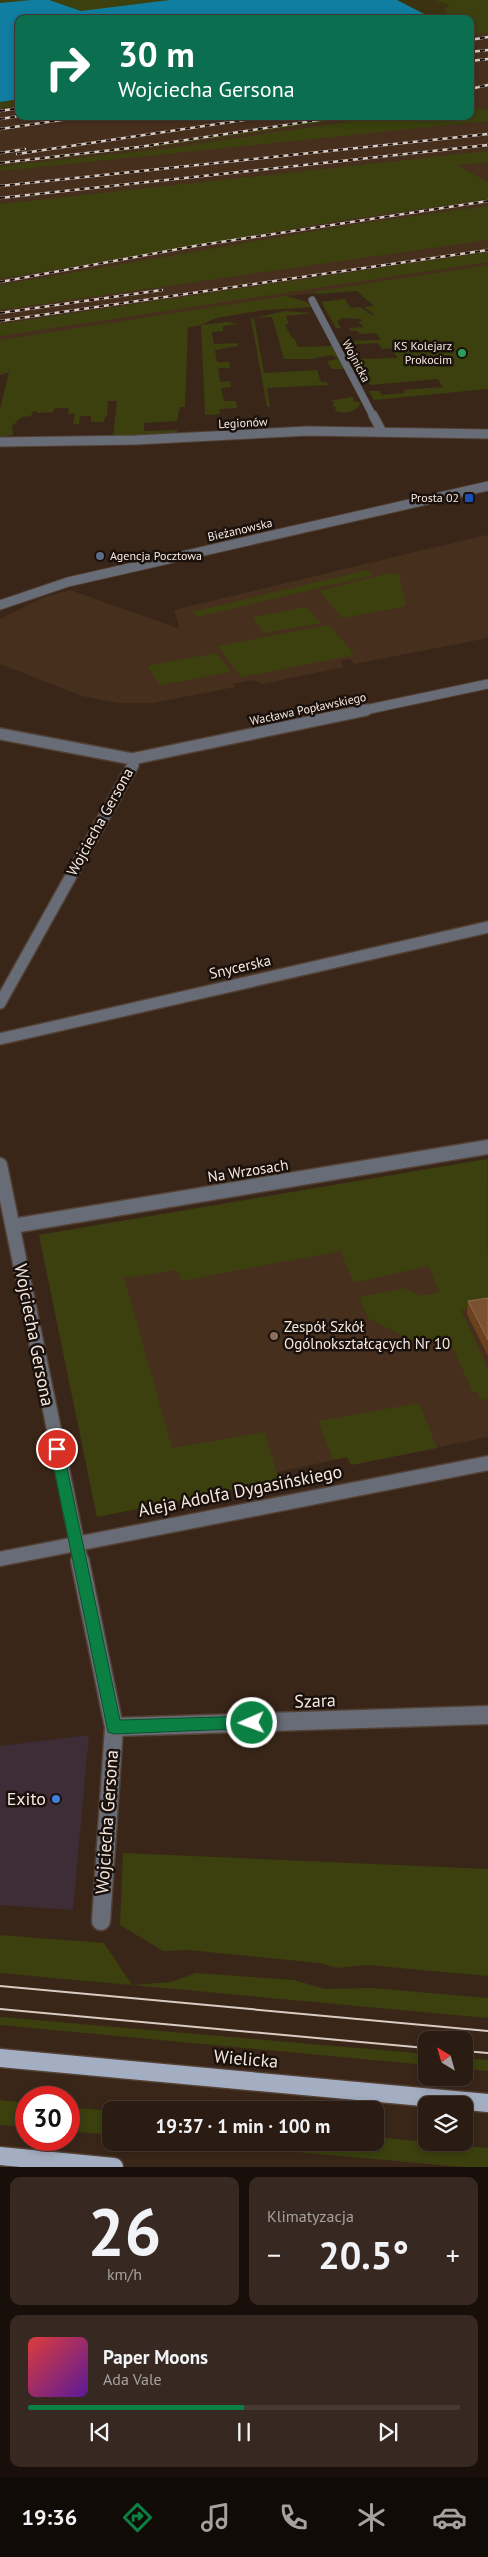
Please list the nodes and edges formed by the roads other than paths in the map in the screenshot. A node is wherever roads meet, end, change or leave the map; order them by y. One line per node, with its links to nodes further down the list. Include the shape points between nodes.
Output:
1 (312, 300): 2 (street, Wojnicka)
2 (382, 432): 3 (street, Legionów); 4 (street, Legionów, via 308,431 136,440)
3 (488, 434)
4 (0, 442)
5 (488, 486): 6 (street, Bieżanowska, via 68,582)
6 (0, 605)
7 (488, 684): 9 (street, Wacława Popławskiego)
8 (0, 734): 9 (street, Wojciecha Gersona)
9 (132, 759): 11 (street, Wojciecha Gersona, via 133,764)
10 (488, 927): 12 (street, Snycerska)
11 (0, 1003)
12 (0, 1039)
13 (488, 1147): 15 (street, Na Wrzosach)
14 (0, 1165): 15 (street, Wojciecha Gersona)
15 (13, 1226): 17 (street, Wojciecha Gersona)
16 (488, 1464): 17 (street, Aleja Adolfa Dygasińskiego)
17 (75, 1544): 18 (street, Aleja Adolfa Dygasińskiego); 20 (street, Wojciecha Gersona)
18 (0, 1559)
19 (488, 1715): 20 (street, Szara)
20 (114, 1727): 21 (street, Wojciecha Gersona)
21 (101, 1921)
22 (0, 2058): 23 (main road, Wielicka)
23 (488, 2103)
24 (0, 2156): 25 (main road)
25 (114, 2167)

